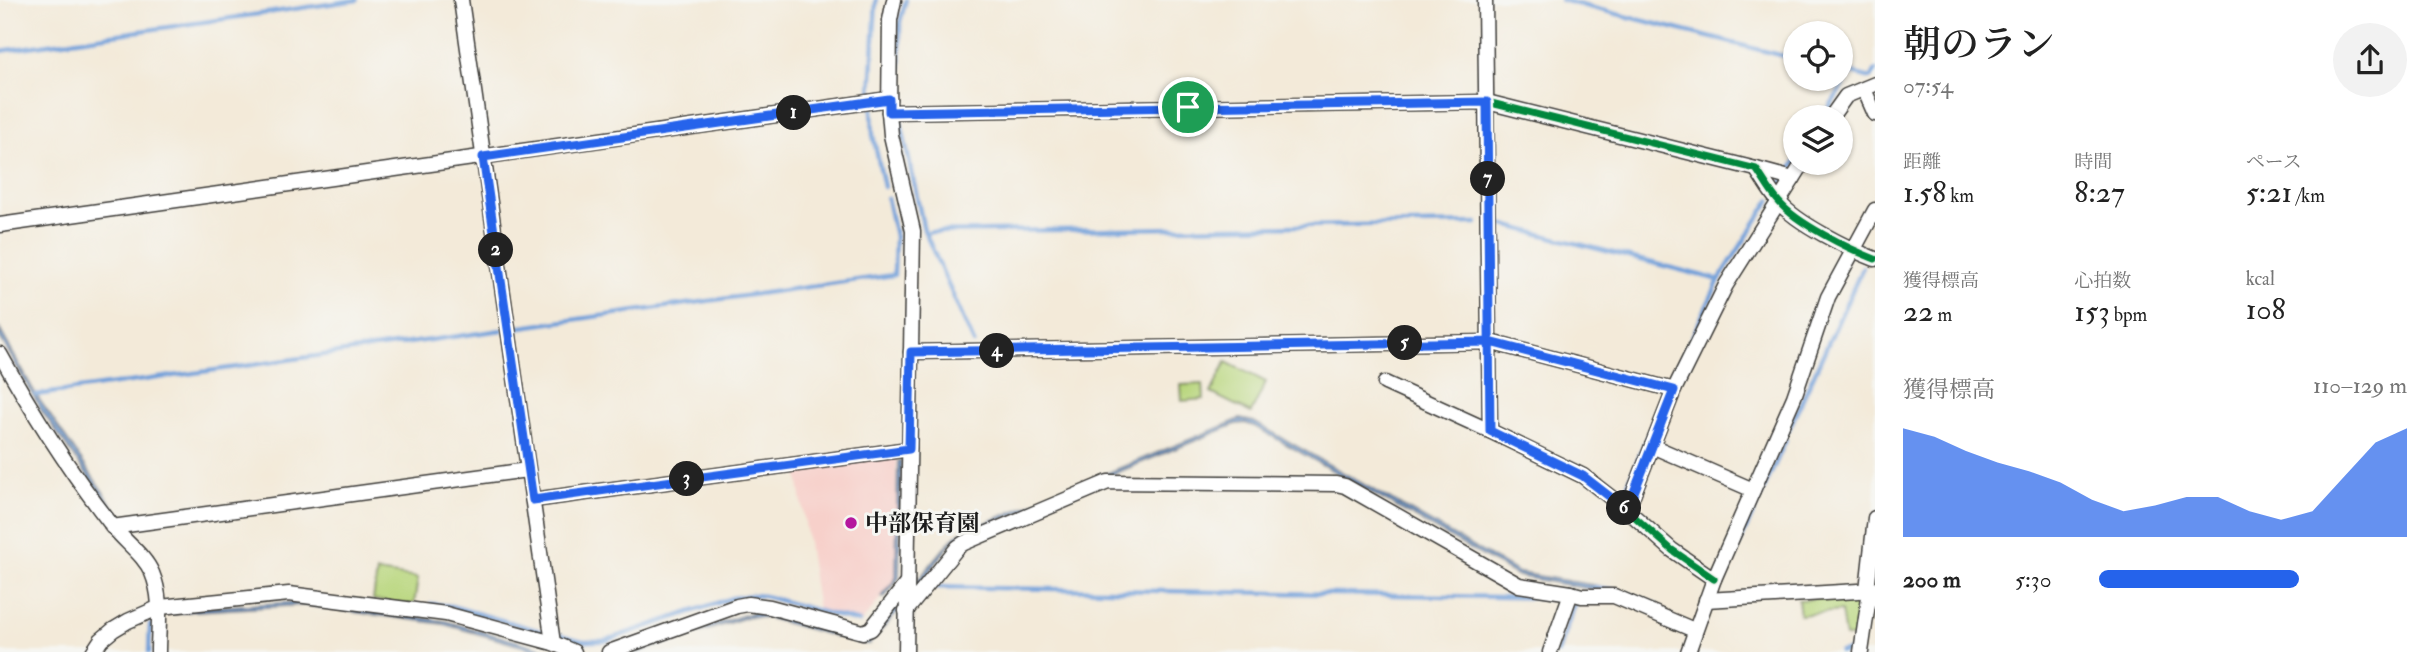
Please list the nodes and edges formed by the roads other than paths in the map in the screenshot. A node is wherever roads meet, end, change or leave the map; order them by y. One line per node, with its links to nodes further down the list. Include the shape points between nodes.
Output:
1 (461, 0): 9 (street)
2 (894, 0): 7 (street)
3 (1485, 0): 5 (street)
4 (1870, 86): 6 (street, via 1846,96); 8 (street)
5 (1487, 102): 7 (street); 10 (street); 18 (street)
6 (1840, 105)
7 (889, 106): 9 (street); 19 (street, via 891,135 913,231)
8 (1875, 114)
9 (483, 157): 15 (street); 26 (street)
10 (1756, 169): 12 (street); 13 (street)
11 (1791, 175): 12 (street)
12 (1788, 178): 13 (street)
13 (1779, 202): 16 (street); 22 (street, via 1726,285)
14 (1875, 210): 16 (street)
15 (0, 225)
16 (1852, 250): 17 (street); 27 (street, via 1828,297 1794,397)
17 (1875, 259)
18 (1490, 342): 19 (street); 22 (street); 23 (street)
19 (911, 352): 25 (street)
20 (0, 354): 31 (street, via 35,418)
21 (1385, 383): 23 (street)
22 (1670, 388): 24 (street)
23 (1490, 431): 29 (street, via 1583,476)
24 (1652, 446): 27 (street); 29 (street)
25 (909, 449): 28 (street); 35 (street)
26 (527, 470): 28 (street); 31 (street)
27 (1754, 490): 32 (street)
28 (533, 500): 39 (street)
29 (1627, 510): 32 (street, via 1671,550)
30 (1875, 518): 33 (street)
31 (112, 527): 37 (street, via 152,572)
32 (1714, 579): 36 (street)
33 (1871, 590): 36 (street); 47 (street)
34 (1571, 593): 35 (street, via 1519,585 1345,486 1108,482 964,543); 38 (street, via 1614,596); 45 (street)
35 (906, 598): 43 (street, via 868,631 859,633 748,604); 44 (street)
36 (1706, 600): 38 (street)
37 (160, 607): 39 (street, via 289,594 446,614); 40 (street, via 113,631); 41 (street)
38 (1694, 630): 46 (street)
39 (552, 643): 42 (street)
40 (93, 652)
41 (159, 652)
42 (575, 652)
43 (609, 652)
44 (906, 652)
45 (1550, 652)
46 (1688, 652)
47 (1861, 652)

